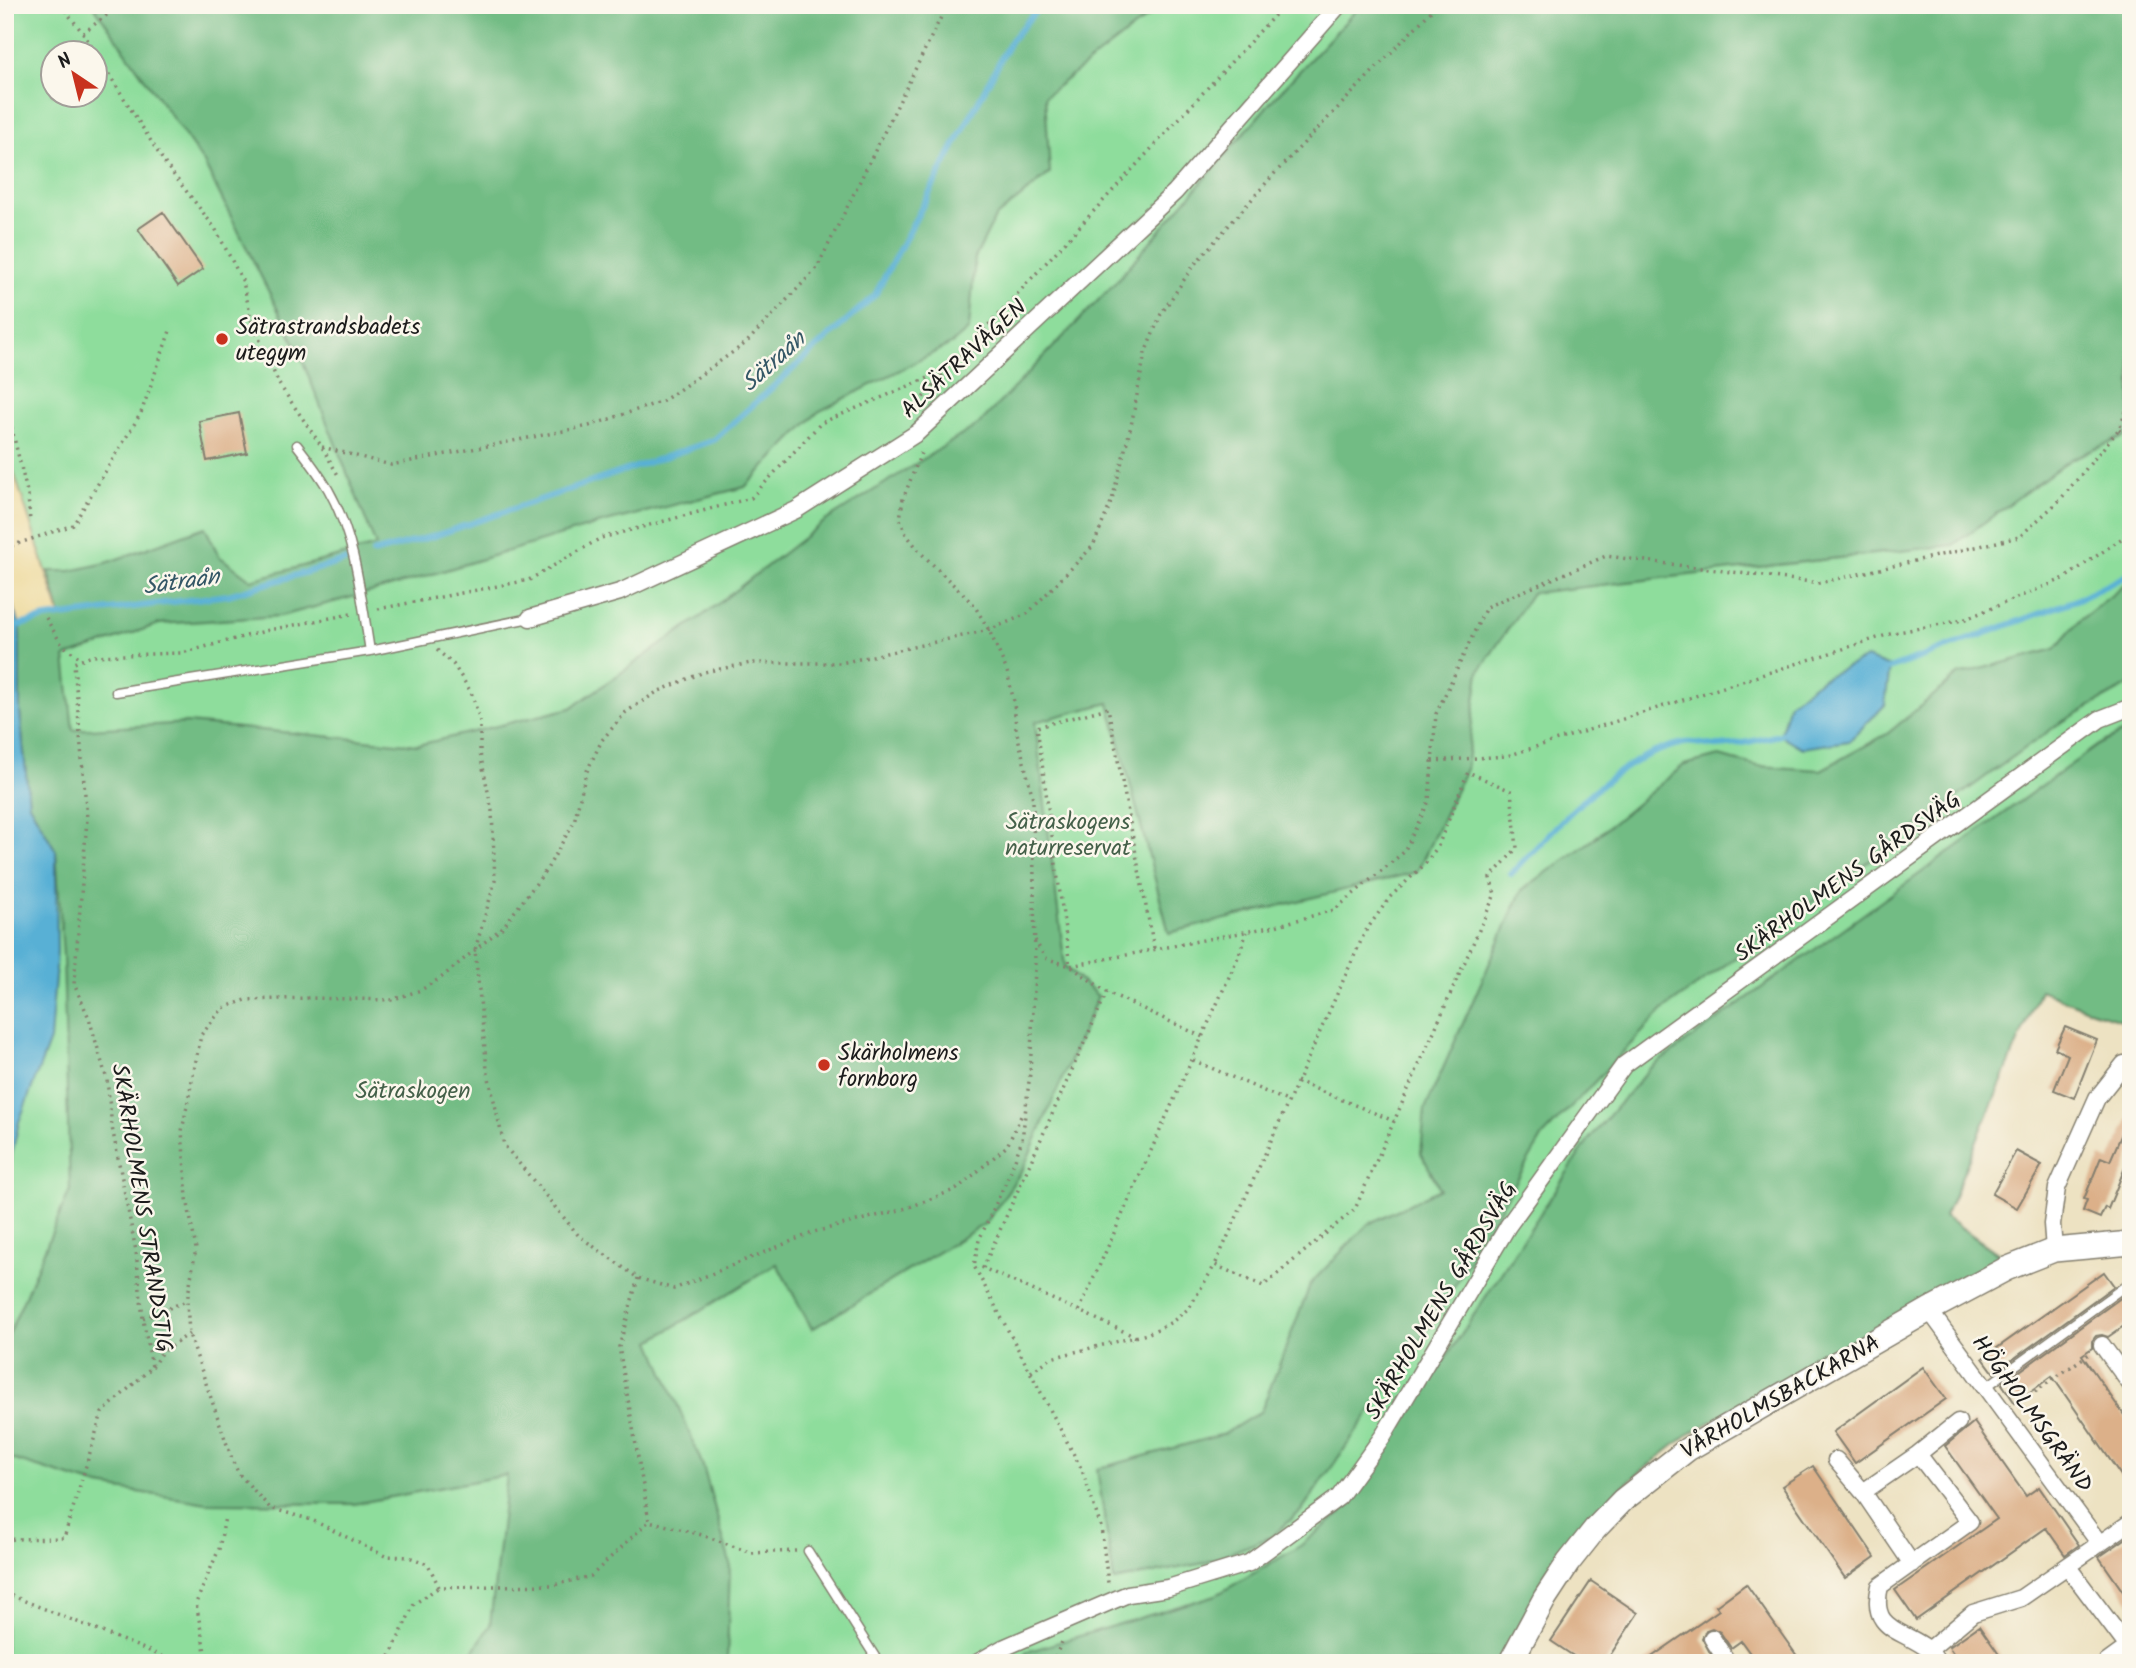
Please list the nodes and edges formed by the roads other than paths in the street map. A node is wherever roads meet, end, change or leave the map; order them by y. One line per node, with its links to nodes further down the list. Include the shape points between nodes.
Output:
1 (1339, 5): 3 (street, ALSÄTRAVÄGEN, via 1175,192 917,433 796,510 620,592)
2 (297, 445): 4 (lane, via 338,510 368,611)
3 (530, 618): 4 (lane)
4 (370, 651): 5 (lane)
5 (116, 692)
6 (2131, 707): 27 (street, SKÄRHOLMENS GÅRDSVÄG, via 2100,719 1624,1065 1508,1226 1383,1436 1339,1497 1249,1563 1168,1588 1128,1594)
7 (2124, 1064): 9 (street, via 2097,1098 2057,1188)
8 (2131, 1243): 9 (street, VÅRHOLMSBACKARNA)
9 (2054, 1250): 11 (street, VÅRHOLMSBACKARNA)
10 (2128, 1284): 14 (lane)
11 (1929, 1310): 14 (street, HÖGHOLMSGRÄND); 28 (street, VÅRHOLMSBACKARNA, via 1723,1427 1623,1500 1569,1563)
12 (2102, 1345): 13 (street)
13 (2131, 1385)
14 (1986, 1387): 20 (street, HÖGHOLMSGRÄND)
15 (1958, 1422): 16 (street)
16 (1918, 1454): 18 (street); 22 (street, via 1970,1522)
17 (1836, 1460): 18 (street)
18 (1863, 1492): 22 (street)
19 (2131, 1522): 20 (street)
20 (2100, 1544): 23 (street)
21 (808, 1551): 26 (lane)
22 (1912, 1564): 25 (street, via 1880,1587 1877,1602 1882,1619)
23 (2068, 1567): 25 (street, via 2021,1598 1973,1613); 30 (street, via 2128,1647)
24 (1712, 1638): 29 (street)
25 (1934, 1656)
26 (879, 1663)
27 (977, 1663)
28 (1510, 1663)
29 (1728, 1663)
30 (2106, 1663)

